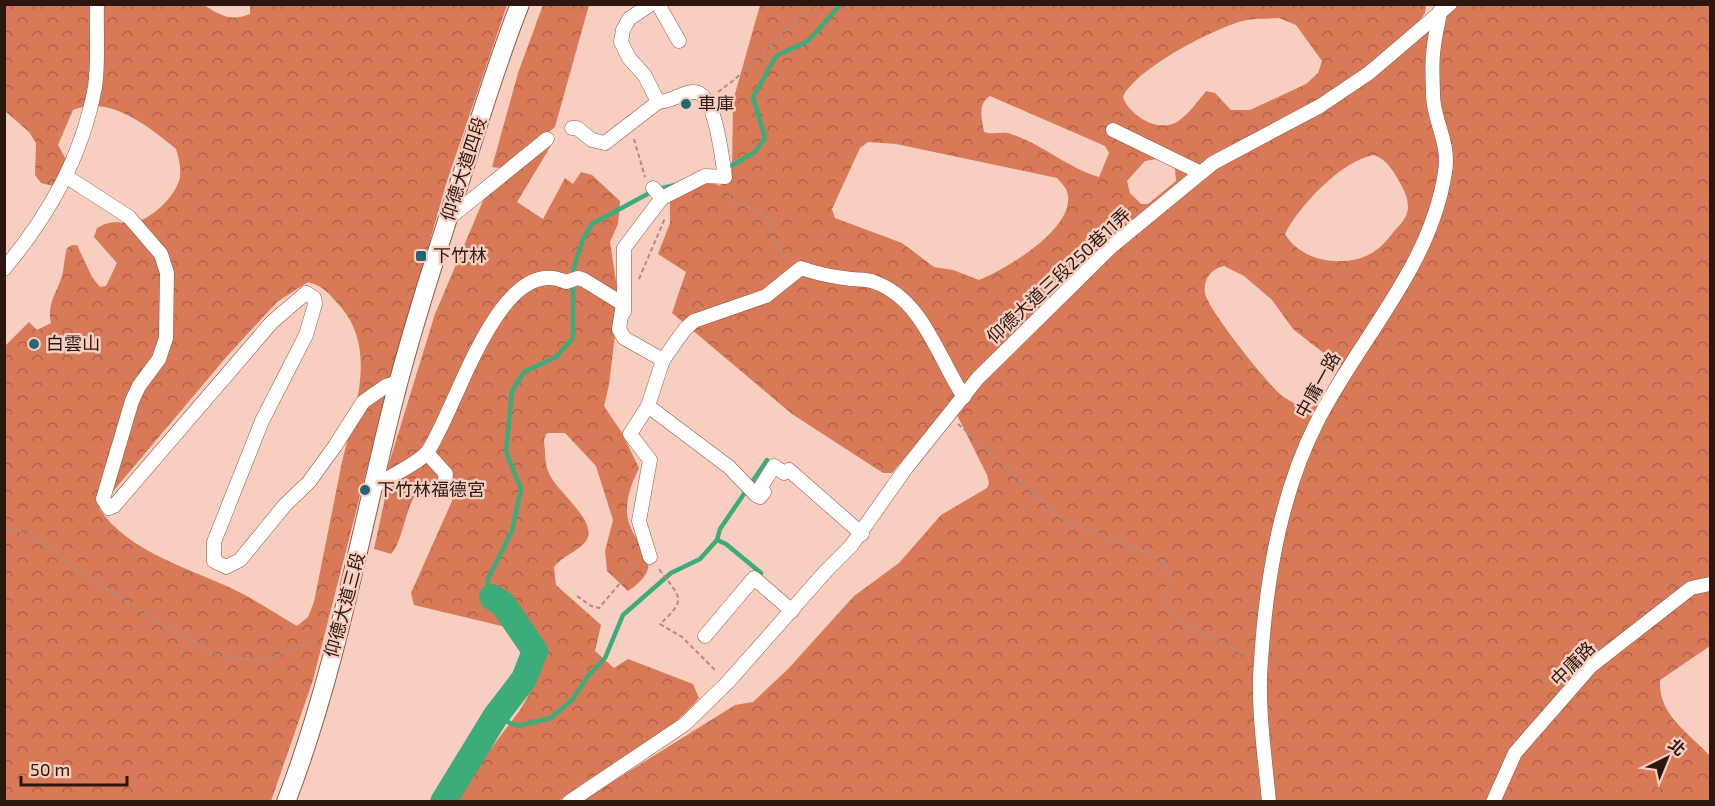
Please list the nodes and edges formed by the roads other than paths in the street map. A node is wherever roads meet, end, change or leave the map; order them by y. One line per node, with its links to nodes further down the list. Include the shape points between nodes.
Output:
1 (97, 4): 12 (street, via 95,86)
2 (520, 4): 13 (main road, 仰德大道四段)
3 (651, 4): 7 (street, via 629,19 621,42)
4 (658, 4): 6 (street)
5 (1443, 7): 11 (street, 仰德大道三段250巷11弄, via 1369,74); 31 (street, 中庸一路, via 1433,49 1433,99 1444,136 1446,170 1434,215 1422,251 1351,363 1316,424 1292,477 1272,572 1260,662)
6 (679, 41)
7 (658, 102): 8 (street, via 605,143); 15 (street, via 700,93 718,130 723,167 658,194 624,248 625,307)
8 (572, 128)
9 (1113, 130): 11 (street)
10 (547, 140): 13 (street)
11 (1201, 173): 18 (street, 仰德大道三段250巷11弄, via 1112,246 978,378)
12 (67, 177): 14 (street, via 43,220); 17 (street, via 129,217 161,254 167,273 166,338 159,359 132,401 103,499 109,508 272,321 306,293 314,298 312,319 262,421 214,542 214,561 226,567 240,560 309,482 363,402)
13 (447, 220): 17 (main road, 仰德大道四段)
14 (4, 269)
15 (619, 329): 16 (street, via 624,338); 21 (street, via 623,304 572,280 552,275 532,279 485,331)
16 (663, 360): 18 (street, via 694,321 766,296 801,268 817,274 871,280 897,295 932,338); 20 (street)
17 (400, 381): 19 (main road, 仰德大道四段)
18 (964, 397): 24 (street, 仰德大道三段250巷11弄, via 906,468)
19 (393, 405): 23 (main road, 仰德大道三段)
20 (648, 406): 24 (street, via 729,467 756,495 764,492 761,487 774,466 784,473 789,470); 25 (street, via 630,434 650,460 639,521)
21 (427, 453): 22 (street, via 446,474); 23 (street)
22 (444, 485)
23 (374, 486): 29 (main road, 仰德大道三段, via 302,761)
24 (862, 534): 27 (street, 仰德大道三段250巷11弄)
25 (650, 556)
26 (1710, 584): 32 (street, 中庸路, via 1691,588 1591,666 1515,753)
27 (792, 611): 28 (street, via 754,578); 30 (street, 仰德大道三段250巷11弄, via 685,724)
28 (705, 636)
29 (286, 801)
30 (569, 801)
31 (1269, 801)
32 (1493, 801)

